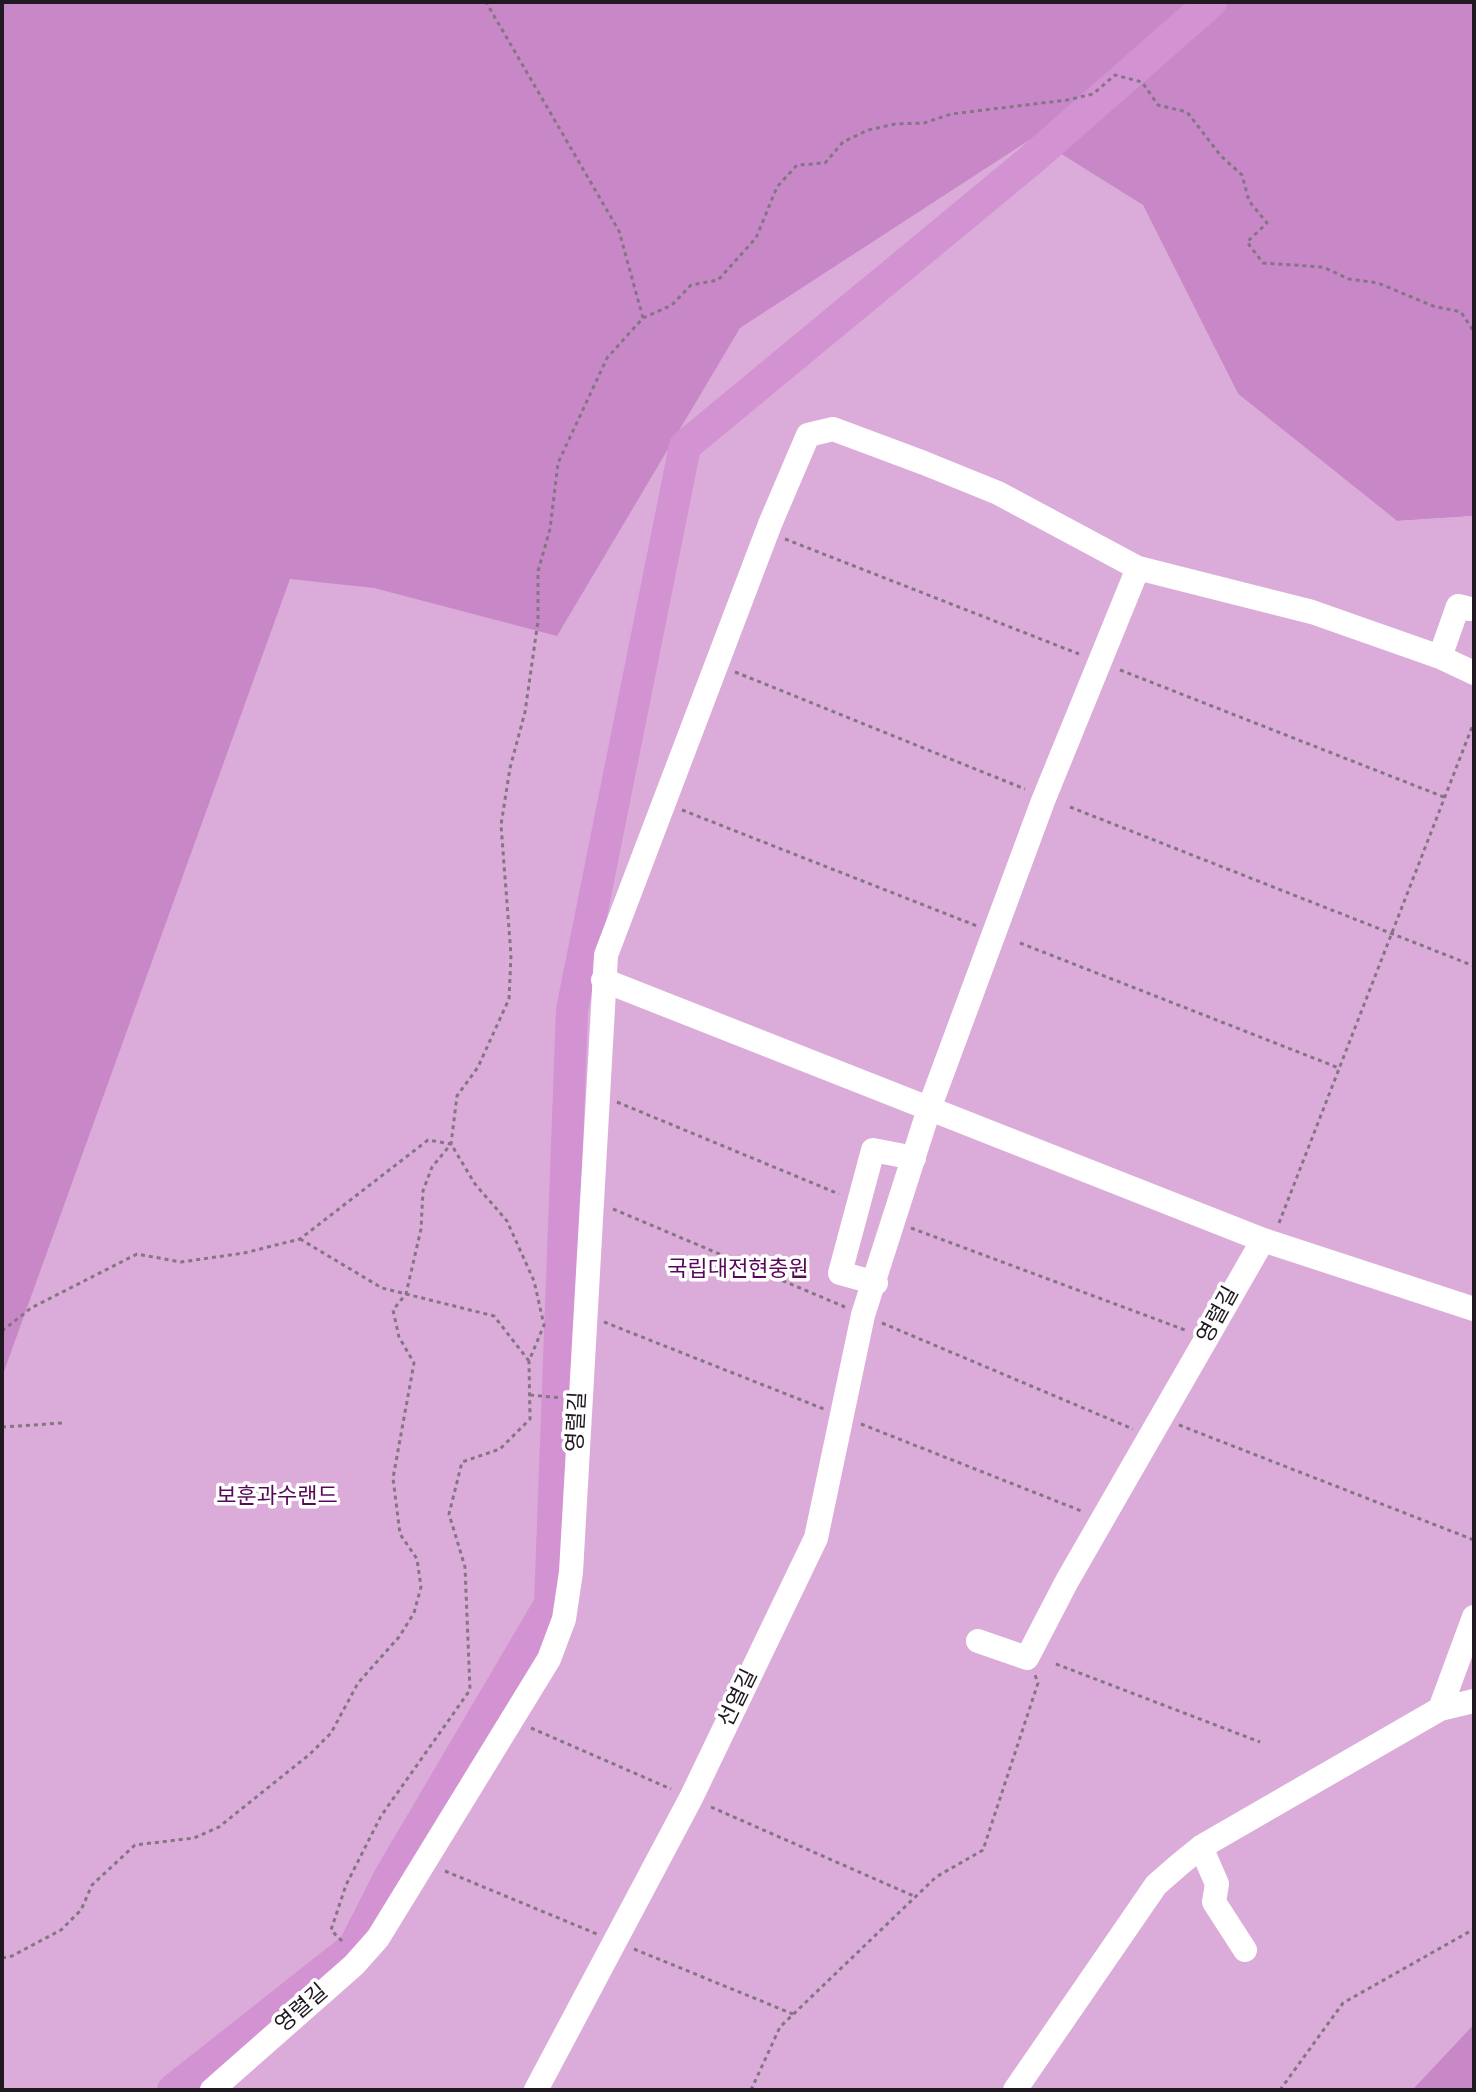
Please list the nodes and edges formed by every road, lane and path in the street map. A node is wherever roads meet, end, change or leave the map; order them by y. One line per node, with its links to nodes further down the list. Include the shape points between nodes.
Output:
1 (486, 2): 2 (path, via 619,231)
2 (643, 318): 3 (path, via 672,305 691,285 718,280 756,238 777,187 797,165 825,163 843,142 868,130 1067,100 1093,94 1115,75 1142,82 1158,105 1187,112 1242,175 1249,201 1267,223 1247,242 1263,263 1323,267 1349,279 1378,283 1461,312); 25 (path, via 607,358 558,463 550,529 538,571 538,621 525,712 501,825 511,955 509,999 478,1067 457,1096)
3 (1474, 332)
4 (767, 531): 5 (lane, 영렬길, via 808,435 833,429 998,493); 7 (path); 9 (lane, 영렬길)
5 (1138, 568): 8 (lane, via 1312,612); 24 (lane, via 1043,801)
6 (1470, 609): 8 (lane, via 1458,606)
7 (1079, 654)
8 (1440, 657): 11 (lane)
9 (716, 665): 13 (path); 15 (lane, 영렬길)
10 (1120, 670): 14 (path)
11 (1474, 673)
12 (1474, 722): 14 (path)
13 (1028, 790)
14 (1445, 798): 18 (path)
15 (664, 803): 17 (path); 21 (lane, 영렬길, via 606,955)
16 (1070, 807): 18 (path)
17 (978, 926)
18 (1392, 934): 20 (path); 22 (path)
19 (1020, 943): 22 (path)
20 (1474, 966)
21 (603, 980): 23 (lane, 영렬길); 24 (lane)
22 (1339, 1068): 29 (path)
23 (596, 1093): 27 (path); 49 (lane, 영렬길, via 571,1572 564,1619 549,1659)
24 (930, 1106): 26 (lane); 29 (lane)
25 (451, 1144): 30 (path, via 428,1140); 32 (path, via 432,1167 423,1191 421,1229); 36 (path, via 475,1184 507,1221 534,1281 544,1325)
26 (914, 1158): 27 (lane, via 873,1150); 28 (lane)
27 (861, 1203): 31 (lane, via 840,1273)
28 (893, 1222): 31 (lane); 35 (path)
29 (1270, 1233): 33 (lane); 35 (lane, 영렬길)
30 (300, 1239): 32 (path, via 382,1288); 34 (path, via 181,1262 137,1254 31,1308)
31 (876, 1283): 51 (lane, 선열길, via 863,1315 816,1538)
32 (406, 1294): 36 (path, via 494,1316); 57 (path, via 393,1310 399,1337 414,1363 393,1478 400,1534 417,1559 421,1587 414,1613 358,1683 331,1733 268,1791 219,1827 194,1838 135,1845 92,1885 81,1910 61,1930)
33 (1474, 1309)
34 (2, 1331)
35 (1208, 1338): 45 (lane, 영렬길)
36 (529, 1361): 37 (path)
37 (530, 1395): 38 (path); 55 (path, via 530,1419 500,1449 462,1462 449,1514 465,1567 470,1690 381,1816 346,1885 331,1930)
38 (566, 1399)
39 (63, 1423): 41 (path)
40 (1176, 1423): 42 (path)
41 (2, 1427)
42 (1474, 1540)
43 (1474, 1617): 48 (lane)
44 (978, 1641): 45 (lane)
45 (1027, 1658): 53 (path, via 1038,1683 983,1850 936,1877)
46 (1056, 1664): 50 (path)
47 (1474, 1701): 48 (lane)
48 (1440, 1709): 52 (lane)
49 (511, 1719): 51 (path); 58 (lane, 영렬길, via 378,1938)
50 (1260, 1742)
51 (691, 1798): 53 (path); 59 (lane, 선열길)
52 (1201, 1847): 56 (lane, via 1217,1884 1214,1902); 61 (lane, via 1156,1885)
53 (916, 1897): 60 (path, via 780,2027)
54 (1474, 1929): 62 (path, via 1343,2003)
55 (344, 1943)
56 (1245, 1950)
57 (2, 1958)
58 (212, 2090)
59 (536, 2090)
60 (751, 2090)
61 (1015, 2090)
62 (1280, 2090)

